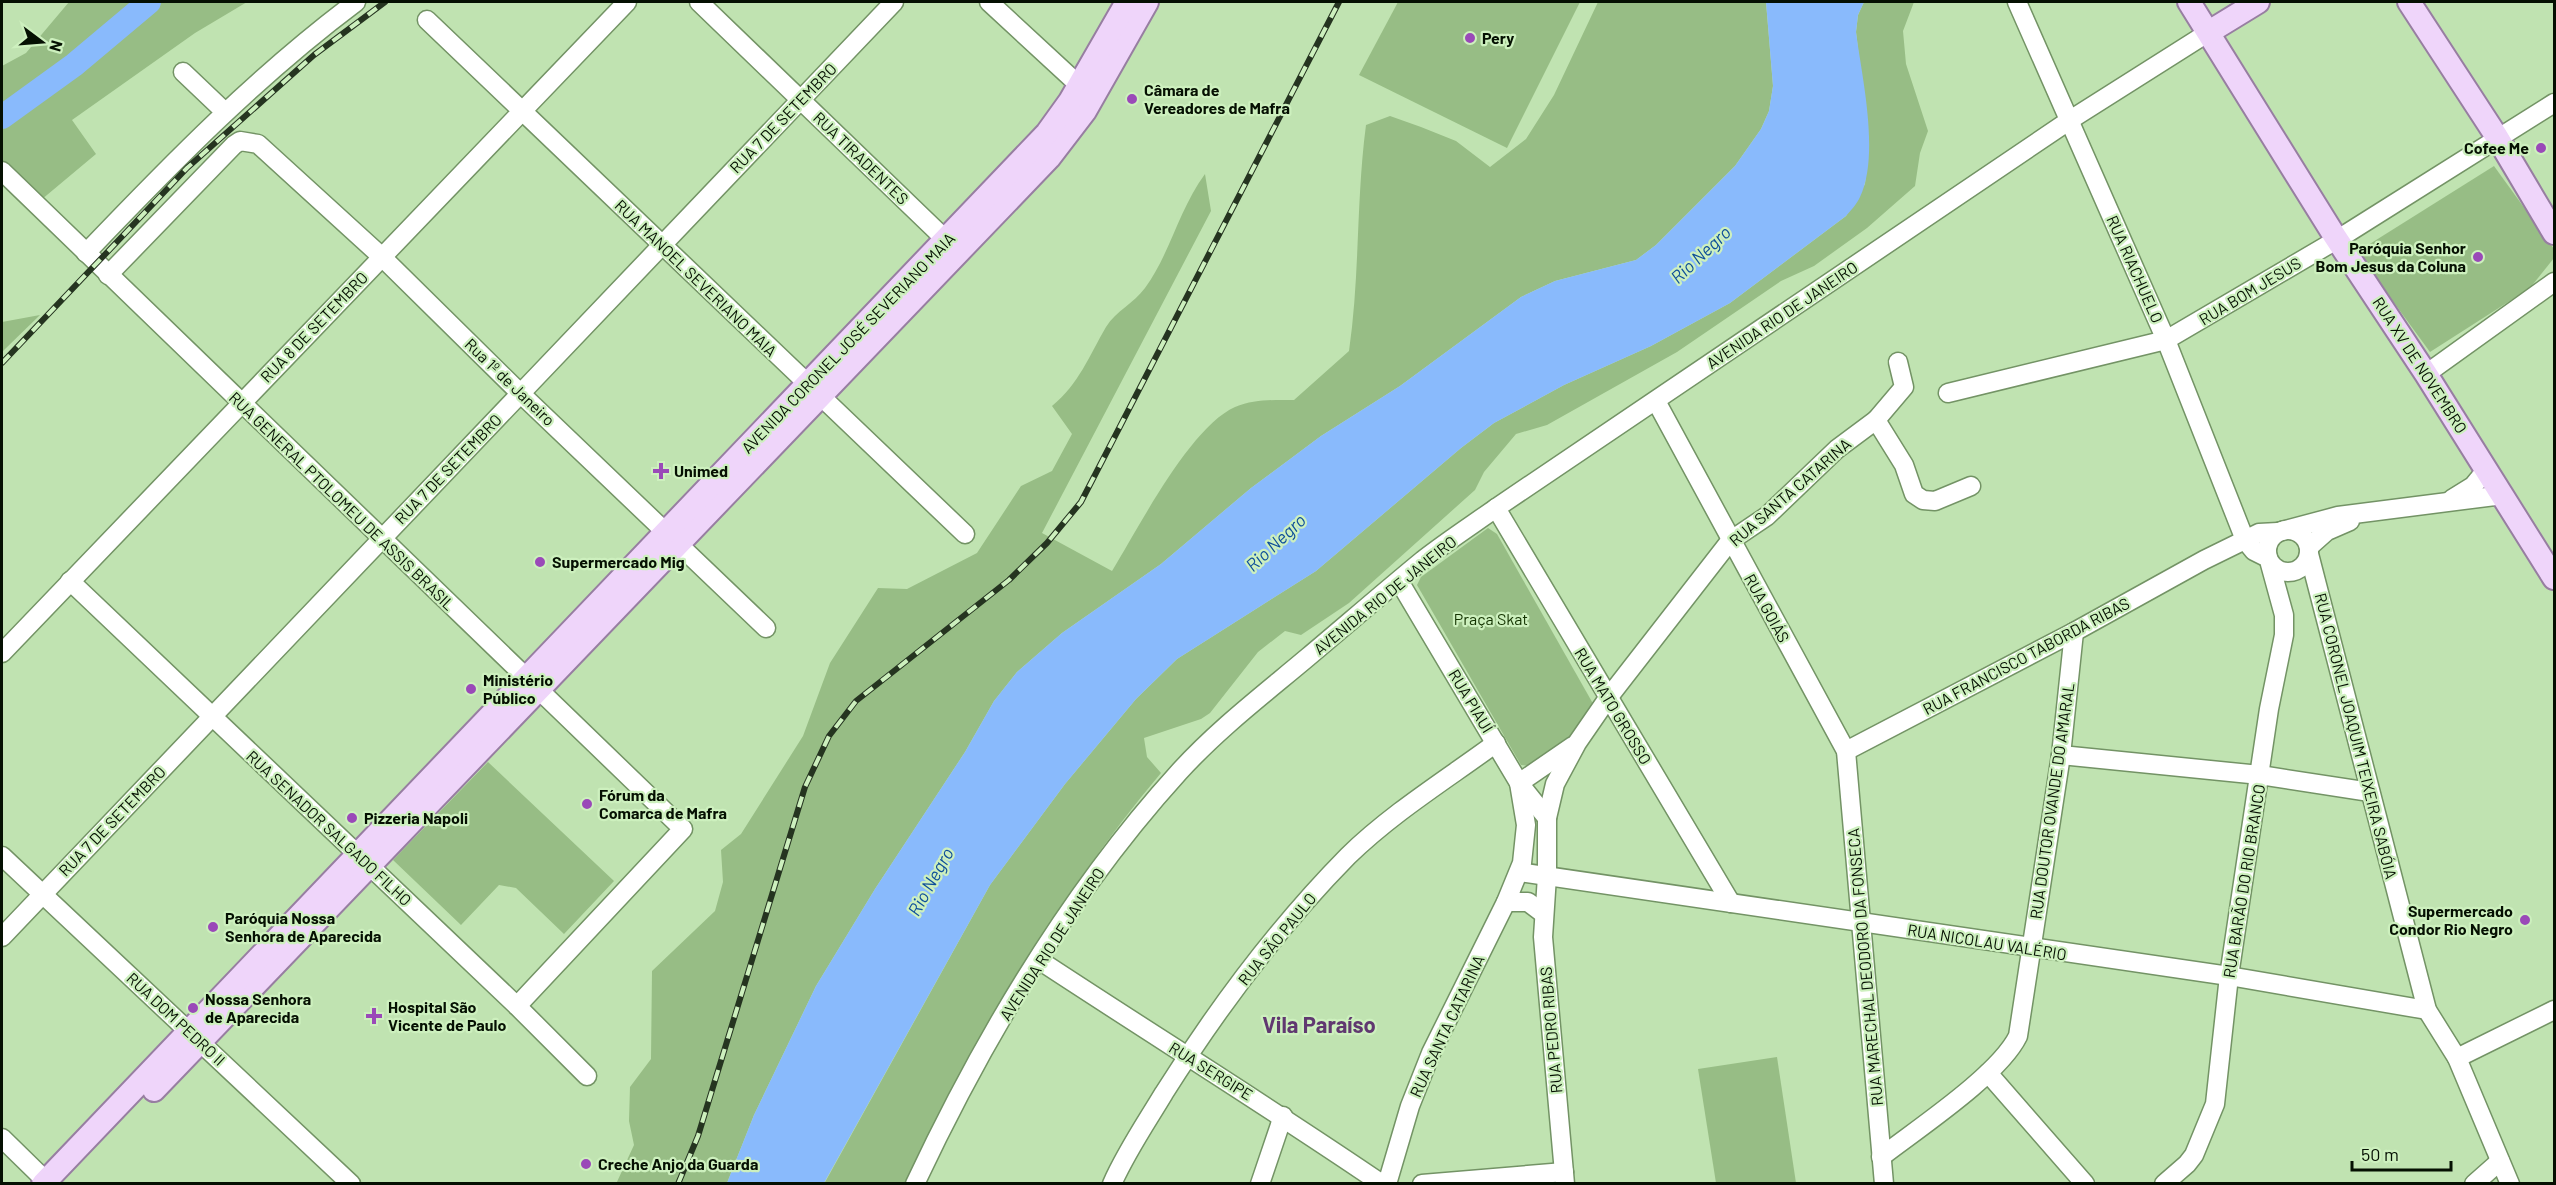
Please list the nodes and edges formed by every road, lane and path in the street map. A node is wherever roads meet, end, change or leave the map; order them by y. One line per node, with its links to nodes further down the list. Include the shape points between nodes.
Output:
1 (356, 2): 18 (street)
2 (627, 2): 19 (street, RUA 8 DE SETEMBRO)
3 (699, 2): 16 (street, RUA TIRADENTES)
4 (894, 2): 16 (street, RUA 7 DE SETEMBRO)
5 (988, 2): 15 (street)
6 (1127, 2): 15 (main road, AVENIDA CORONEL JOSÉ SEVERIANO MAIA)
7 (1147, 2): 34 (main road, AVENIDA CORONEL JOSÉ SEVERIANO MAIA, via 1085,111 1062,143)
8 (2018, 2): 20 (street, RUA RIACHUELO)
9 (2189, 2): 13 (main road, RUA XV DE NOVEMBRO)
10 (2258, 2): 13 (main road)
11 (2409, 2): 21 (main road)
12 (427, 20): 19 (street, RUA MANOEL SEVERIANO MAIA)
13 (2209, 32): 20 (street, AVENIDA RIO DE JANEIRO); 24 (main road, RUA XV DE NOVEMBRO)
14 (183, 72): 18 (street)
15 (1080, 86): 25 (main road, AVENIDA CORONEL JOSÉ SEVERIANO MAIA, via 1047,133)
16 (801, 99): 25 (street, RUA TIRADENTES); 26 (street, RUA 7 DE SETEMBRO)
17 (2554, 103): 21 (street, RUA BOM JESUS)
18 (224, 111): 27 (street)
19 (522, 111): 26 (street, RUA MANOEL SEVERIANO MAIA); 28 (street, RUA 8 DE SETEMBRO)
20 (2070, 120): 31 (street, RUA RIACHUELO); 37 (street, AVENIDA RIO DE JANEIRO)
21 (2497, 137): 23 (main road); 24 (street, RUA BOM JESUS)
22 (2, 171): 27 (street, RUA GENERAL PTOLOMEU DE ASSIS BRASIL)
23 (2554, 233)
24 (2338, 239): 31 (street, RUA BOM JESUS); 33 (main road, RUA XV DE NOVEMBRO)
25 (946, 240): 34 (main road, AVENIDA CORONEL JOSÉ SEVERIANO MAIA)
26 (662, 245): 34 (street, RUA MANOEL SEVERIANO MAIA); 35 (street, RUA 7 DE SETEMBRO)
27 (86, 253): 29 (street, RUA GENERAL PTOLOMEU DE ASSIS BRASIL)
28 (382, 257): 29 (street, Rua 1º de Janeiro, via 266,150 249,141 234,145); 35 (street, Rua 1º de Janeiro); 38 (street, RUA 8 DE SETEMBRO)
29 (108, 275): 38 (street, RUA GENERAL PTOLOMEU DE ASSIS BRASIL)
30 (2554, 282): 33 (street)
31 (2166, 340): 36 (street, RUA BOM JESUS); 52 (street, RUA RIACHUELO)
32 (1898, 362): 39 (street, RUA SANTA CATARINA, via 1904,387)
33 (2426, 374): 40 (main road, RUA XV DE NOVEMBRO)
34 (814, 391): 47 (street, RUA MANOEL SEVERIANO MAIA); 48 (main road, AVENIDA CORONEL JOSÉ SEVERIANO MAIA)
35 (520, 393): 48 (street, Rua 1º de Janeiro); 49 (street, RUA 7 DE SETEMBRO)
36 (1948, 393)
37 (1656, 401): 44 (street, AVENIDA RIO DE JANEIRO); 50 (street, RUA GOIÁS)
38 (241, 403): 49 (street, RUA GENERAL PTOLOMEU DE ASSIS BRASIL); 54 (street, RUA 8 DE SETEMBRO)
39 (1876, 420): 41 (street, via 1904,465 1914,494 1935,501); 50 (street, RUA SANTA CATARINA, via 1837,449 1767,516)
40 (2487, 469): 42 (main road, RUA XV DE NOVEMBRO); 43 (street, via 2473,486)
41 (1971, 486)
42 (2503, 495): 43 (street); 53 (main road, RUA XV DE NOVEMBRO)
43 (2445, 503): 45 (street)
44 (1496, 508): 55 (street, AVENIDA RIO DE JANEIRO); 60 (street, RUA MATO GROSSO)
45 (2364, 514): 46 (street, via 2325,518); 51 (street, via 2327,531)
46 (2280, 532): 51 (street, via 2296,531 2306,540); 52 (street); 52 (street, via 2259,532)
47 (965, 534)
48 (672, 538): 56 (street, Rua 1º de Janeiro); 59 (main road, AVENIDA CORONEL JOSÉ SEVERIANO MAIA)
49 (381, 539): 59 (street, RUA GENERAL PTOLOMEU DE ASSIS BRASIL); 61 (street, RUA 7 DE SETEMBRO)
50 (1730, 541): 60 (street, RUA SANTA CATARINA); 64 (street, RUA GOIÁS)
51 (2309, 550): 52 (street, via 2302,566 2290,571); 68 (street, RUA CORONEL JOAQUIM TEIXEIRA SABÓIA)
52 (2259, 553): 57 (street, RUA FRANCISCO TABORDA RIBAS, via 2204,560); 66 (street, RUA BARÃO DO RIO BRANCO, via 2284,615)
53 (2554, 578)
54 (70, 581): 58 (street, RUA 8 DE SETEMBRO); 61 (street, RUA SENADOR SALGADO FILHO)
55 (1398, 581): 62 (street, RUA PIAUÍ); 81 (street, AVENIDA RIO DE JANEIRO, via 1231,722 1179,772 1113,852)
56 (766, 628)
57 (2074, 632): 64 (street, RUA FRANCISCO TABORDA RIBAS); 65 (street, RUA DOUTOR OVANDE DO AMARAL)
58 (2, 652)
59 (532, 685): 71 (main road, AVENIDA CORONEL JOSÉ SEVERIANO MAIA); 83 (street, RUA GENERAL PTOLOMEU DE ASSIS BRASIL, via 683,829)
60 (1608, 698): 63 (street, RUA SANTA CATARINA); 76 (street, RUA MATO GROSSO)
61 (212, 717): 71 (street, RUA SENADOR SALGADO FILHO); 74 (street, RUA 7 DE SETEMBRO)
62 (1496, 743): 67 (street, RUA PIAUÍ); 87 (street, RUA SÃO PAULO, via 1349,855 1276,937)
63 (1577, 743): 67 (street, RUA SANTA CATARINA); 69 (street, RUA SANTA CATARINA, via 1555,784)
64 (1846, 751): 78 (street, RUA MARECHAL DEODORO DA FONSECA)
65 (2061, 755): 66 (street); 80 (street, RUA DOUTOR OVANDE DO AMARAL)
66 (2260, 775): 68 (street); 82 (street, RUA BARÃO DO RIO BRANCO)
67 (1520, 783): 69 (street, RUA PIAUÍ); 72 (street, RUA SANTA CATARINA, via 1526,825)
68 (2370, 792): 84 (street, RUA CORONEL JOAQUIM TEIXEIRA SABÓIA)
69 (1547, 818): 73 (street, RUA SANTA CATARINA)
70 (2, 856): 74 (street, RUA DOM PEDRO II)
71 (364, 860): 83 (street, RUA SENADOR SALGADO FILHO); 86 (main road, AVENIDA CORONEL JOSÉ SEVERIANO MAIA)
72 (1519, 872): 73 (street); 75 (street, RUA SANTA CATARINA)
73 (1547, 876): 76 (street, RUA NICOLAU VALÉRIO); 77 (street, RUA PEDRO RIBAS)
74 (42, 894): 79 (street, RUA 7 DE SETEMBRO); 86 (street, RUA DOM PEDRO II)
75 (1506, 902): 77 (street, via 1528,902); 102 (street, RUA SANTA CATARINA, via 1427,1062)
76 (1731, 903): 78 (street, RUA NICOLAU VALÉRIO)
77 (1544, 914): 95 (street, RUA PEDRO RIBAS)
78 (1862, 923): 80 (street, RUA NICOLAU VALÉRIO); 93 (street, RUA MARECHAL DEODORO DA FONSECA)
79 (2, 937)
80 (2032, 949): 82 (street, RUA NICOLAU VALÉRIO); 89 (street, RUA DOUTOR OVANDE DO AMARAL, via 2018,1036)
81 (1039, 960): 87 (street, RUA SERGIPE); 98 (street, AVENIDA RIO DE JANEIRO, via 952,1107)
82 (2229, 976): 84 (street, RUA NICOLAU VALÉRIO); 106 (street, RUA BARÃO DO RIO BRANCO, via 2212,1117 2187,1164)
83 (517, 1006): 90 (street, RUA SENADOR SALGADO FILHO)
84 (2427, 1010): 88 (street, RUA CORONEL JOAQUIM TEIXEIRA SABÓIA)
85 (2554, 1010): 88 (street)
86 (195, 1036): 96 (main road, AVENIDA CORONEL JOSÉ SEVERIANO MAIA); 97 (street, RUA DOM PEDRO II)
87 (1186, 1058): 91 (street, RUA SERGIPE); 99 (street, RUA SÃO PAULO, via 1129,1149)
88 (2457, 1058): 94 (street, RUA CORONEL JOAQUIM TEIXEIRA SABÓIA)
89 (1988, 1073): 93 (street, RUA DOUTOR OVANDE DO AMARAL); 105 (street)
90 (587, 1076)
91 (1283, 1116): 100 (street); 101 (street, RUA SERGIPE)
92 (2, 1138): 96 (street)
93 (1881, 1157): 104 (street, RUA MARECHAL DEODORO DA FONSECA)
94 (2500, 1161): 107 (street); 108 (street, RUA CORONEL JOAQUIM TEIXEIRA SABÓIA)
95 (1565, 1178): 103 (street)
96 (51, 1183)
97 (350, 1183)
98 (915, 1184)
99 (1112, 1184)
100 (1260, 1184)
101 (1382, 1184)
102 (1387, 1184)
103 (1422, 1184)
104 (1884, 1184)
105 (2085, 1184)
106 (2164, 1184)
107 (2474, 1184)
108 (2510, 1184)

